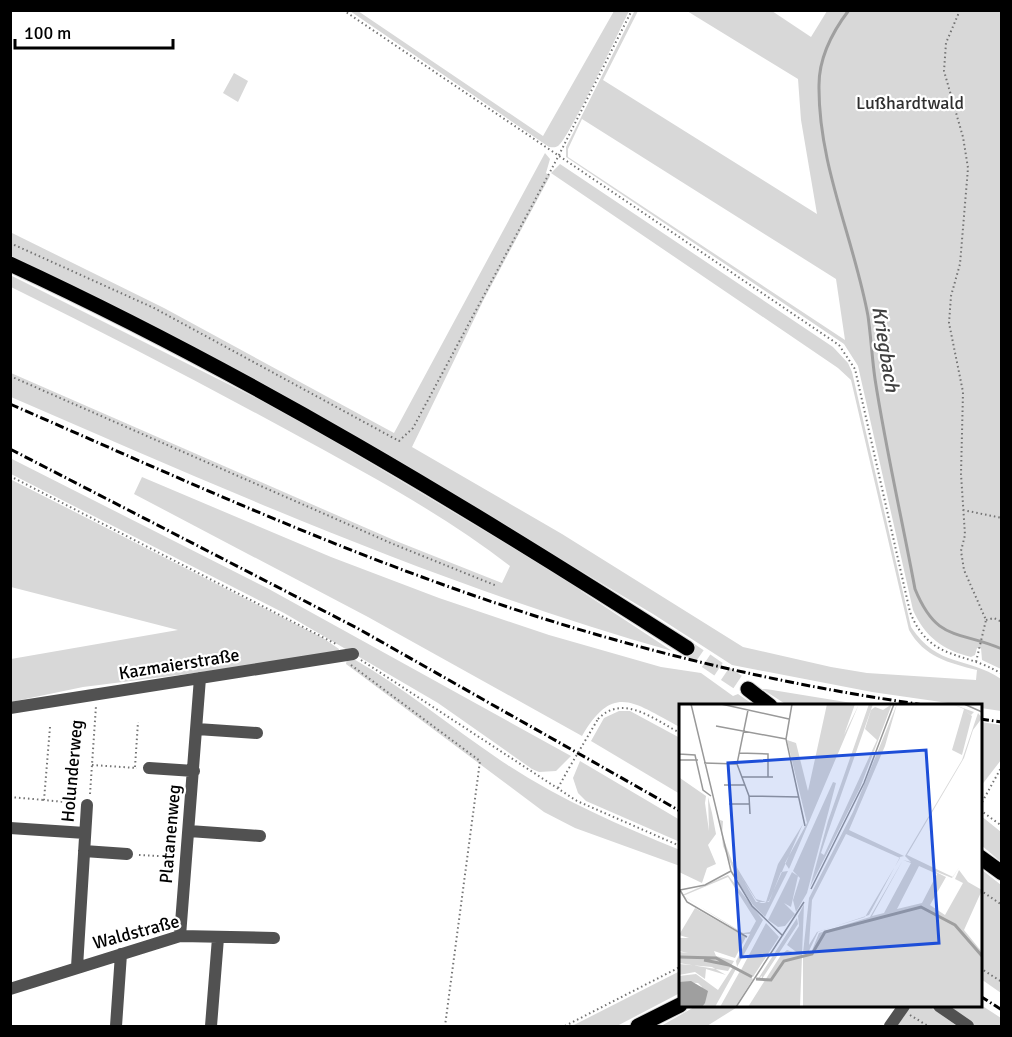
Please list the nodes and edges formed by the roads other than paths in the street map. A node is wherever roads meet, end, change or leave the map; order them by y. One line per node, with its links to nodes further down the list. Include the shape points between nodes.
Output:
1 (10, 264): 2 (main road, via 153,334 338,434 554,562)
2 (687, 648)
3 (349, 655): 4 (street, Kazmaierstraße)
4 (200, 678): 7 (street, Kazmaierstraße); 8 (street, Platanenweg)
5 (748, 689): 6 (main road)
6 (769, 704)
7 (10, 708)
8 (197, 729): 9 (street); 11 (street, Platanenweg)
9 (257, 733)
10 (149, 768): 11 (street, Platanenweg)
11 (194, 771): 14 (street, Platanenweg)
12 (87, 805): 15 (street, Holunderweg)
13 (10, 828): 15 (street)
14 (189, 831): 16 (street); 21 (street, Platanenweg)
15 (85, 833): 17 (street, Holunderweg)
16 (260, 836)
17 (84, 851): 18 (street); 25 (street, Holunderweg)
18 (127, 854)
19 (982, 858): 20 (main road)
20 (1002, 873)
21 (180, 936): 22 (street, Waldstraße); 24 (street, Waldstraße)
22 (218, 938): 23 (street, Waldstraße); 31 (street)
23 (274, 938)
24 (121, 954): 25 (street, Waldstraße); 30 (street)
25 (77, 967): 26 (street, Waldstraße)
26 (10, 989)
27 (679, 1006): 32 (main road)
28 (903, 1007): 33 (street)
29 (942, 1007): 34 (street)
30 (116, 1026)
31 (211, 1026)
32 (638, 1026)
33 (890, 1026)
34 (968, 1026)

